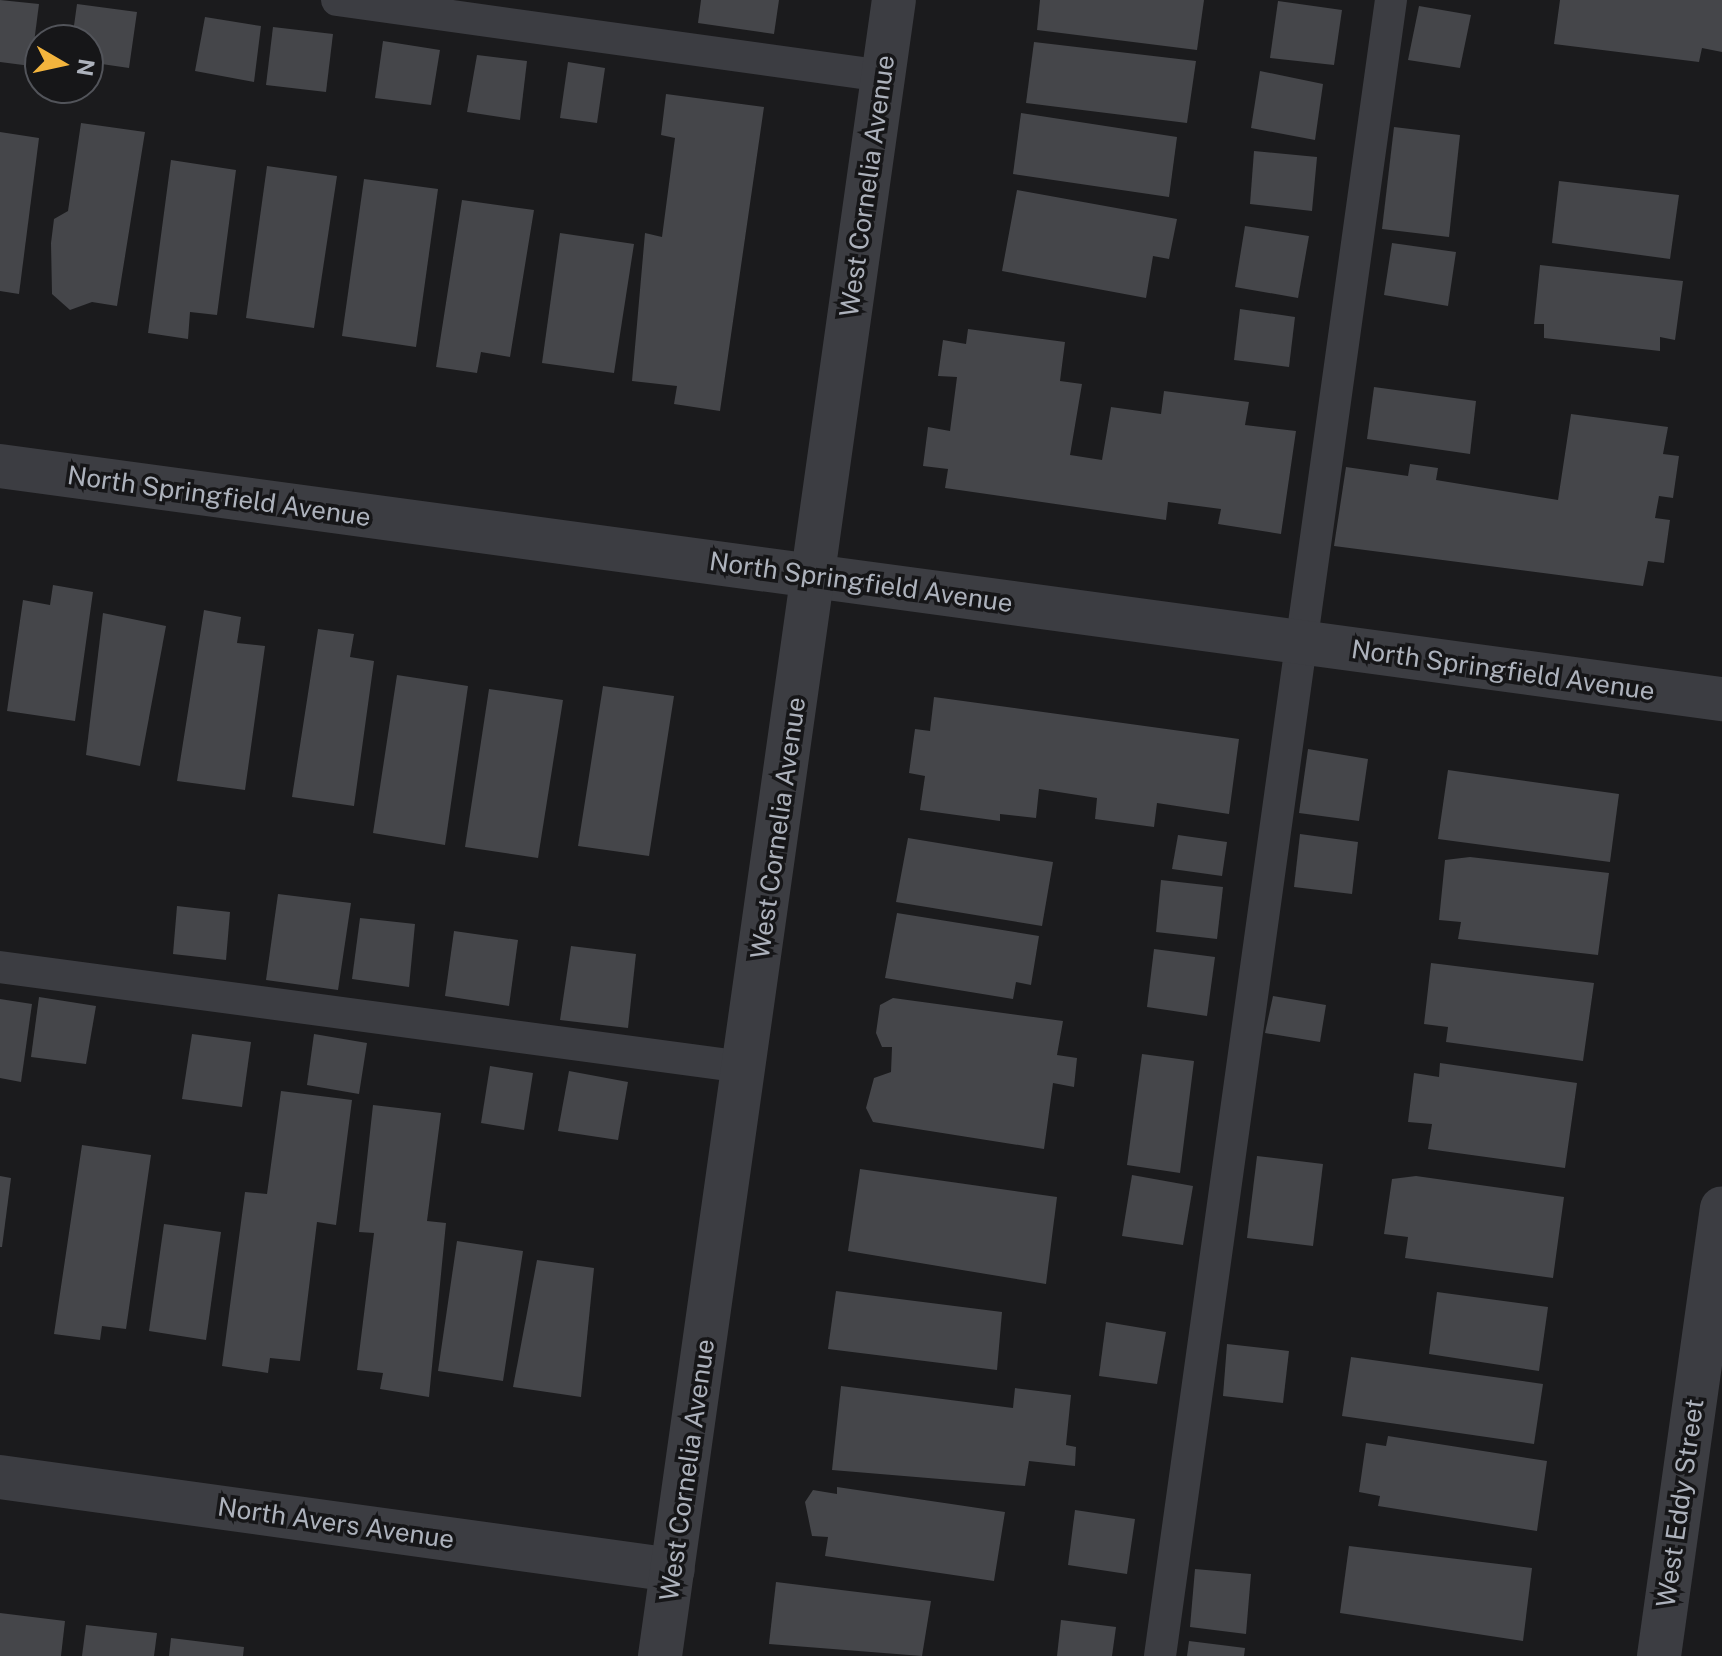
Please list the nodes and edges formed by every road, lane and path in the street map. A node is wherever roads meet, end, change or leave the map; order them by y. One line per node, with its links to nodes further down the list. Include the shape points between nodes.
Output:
1 (337, 0): 4 (lane)
2 (894, 0): 4 (street, West Cornelia Avenue)
3 (1391, 0): 7 (lane)
4 (883, 76): 6 (street, West Cornelia Avenue)
5 (0, 466): 6 (street, North Springfield Avenue)
6 (813, 576): 7 (street, North Springfield Avenue); 10 (street, West Cornelia Avenue)
7 (1303, 642): 8 (street, North Springfield Avenue); 15 (lane)
8 (1722, 699)
9 (0, 967): 10 (lane)
10 (744, 1067): 13 (street, West Cornelia Avenue)
11 (1722, 1208): 16 (street, West Eddy Street)
12 (0, 1477): 13 (street, North Avers Avenue)
13 (673, 1570): 14 (street, West Cornelia Avenue)
14 (660, 1656)
15 (1160, 1656)
16 (1659, 1656)

